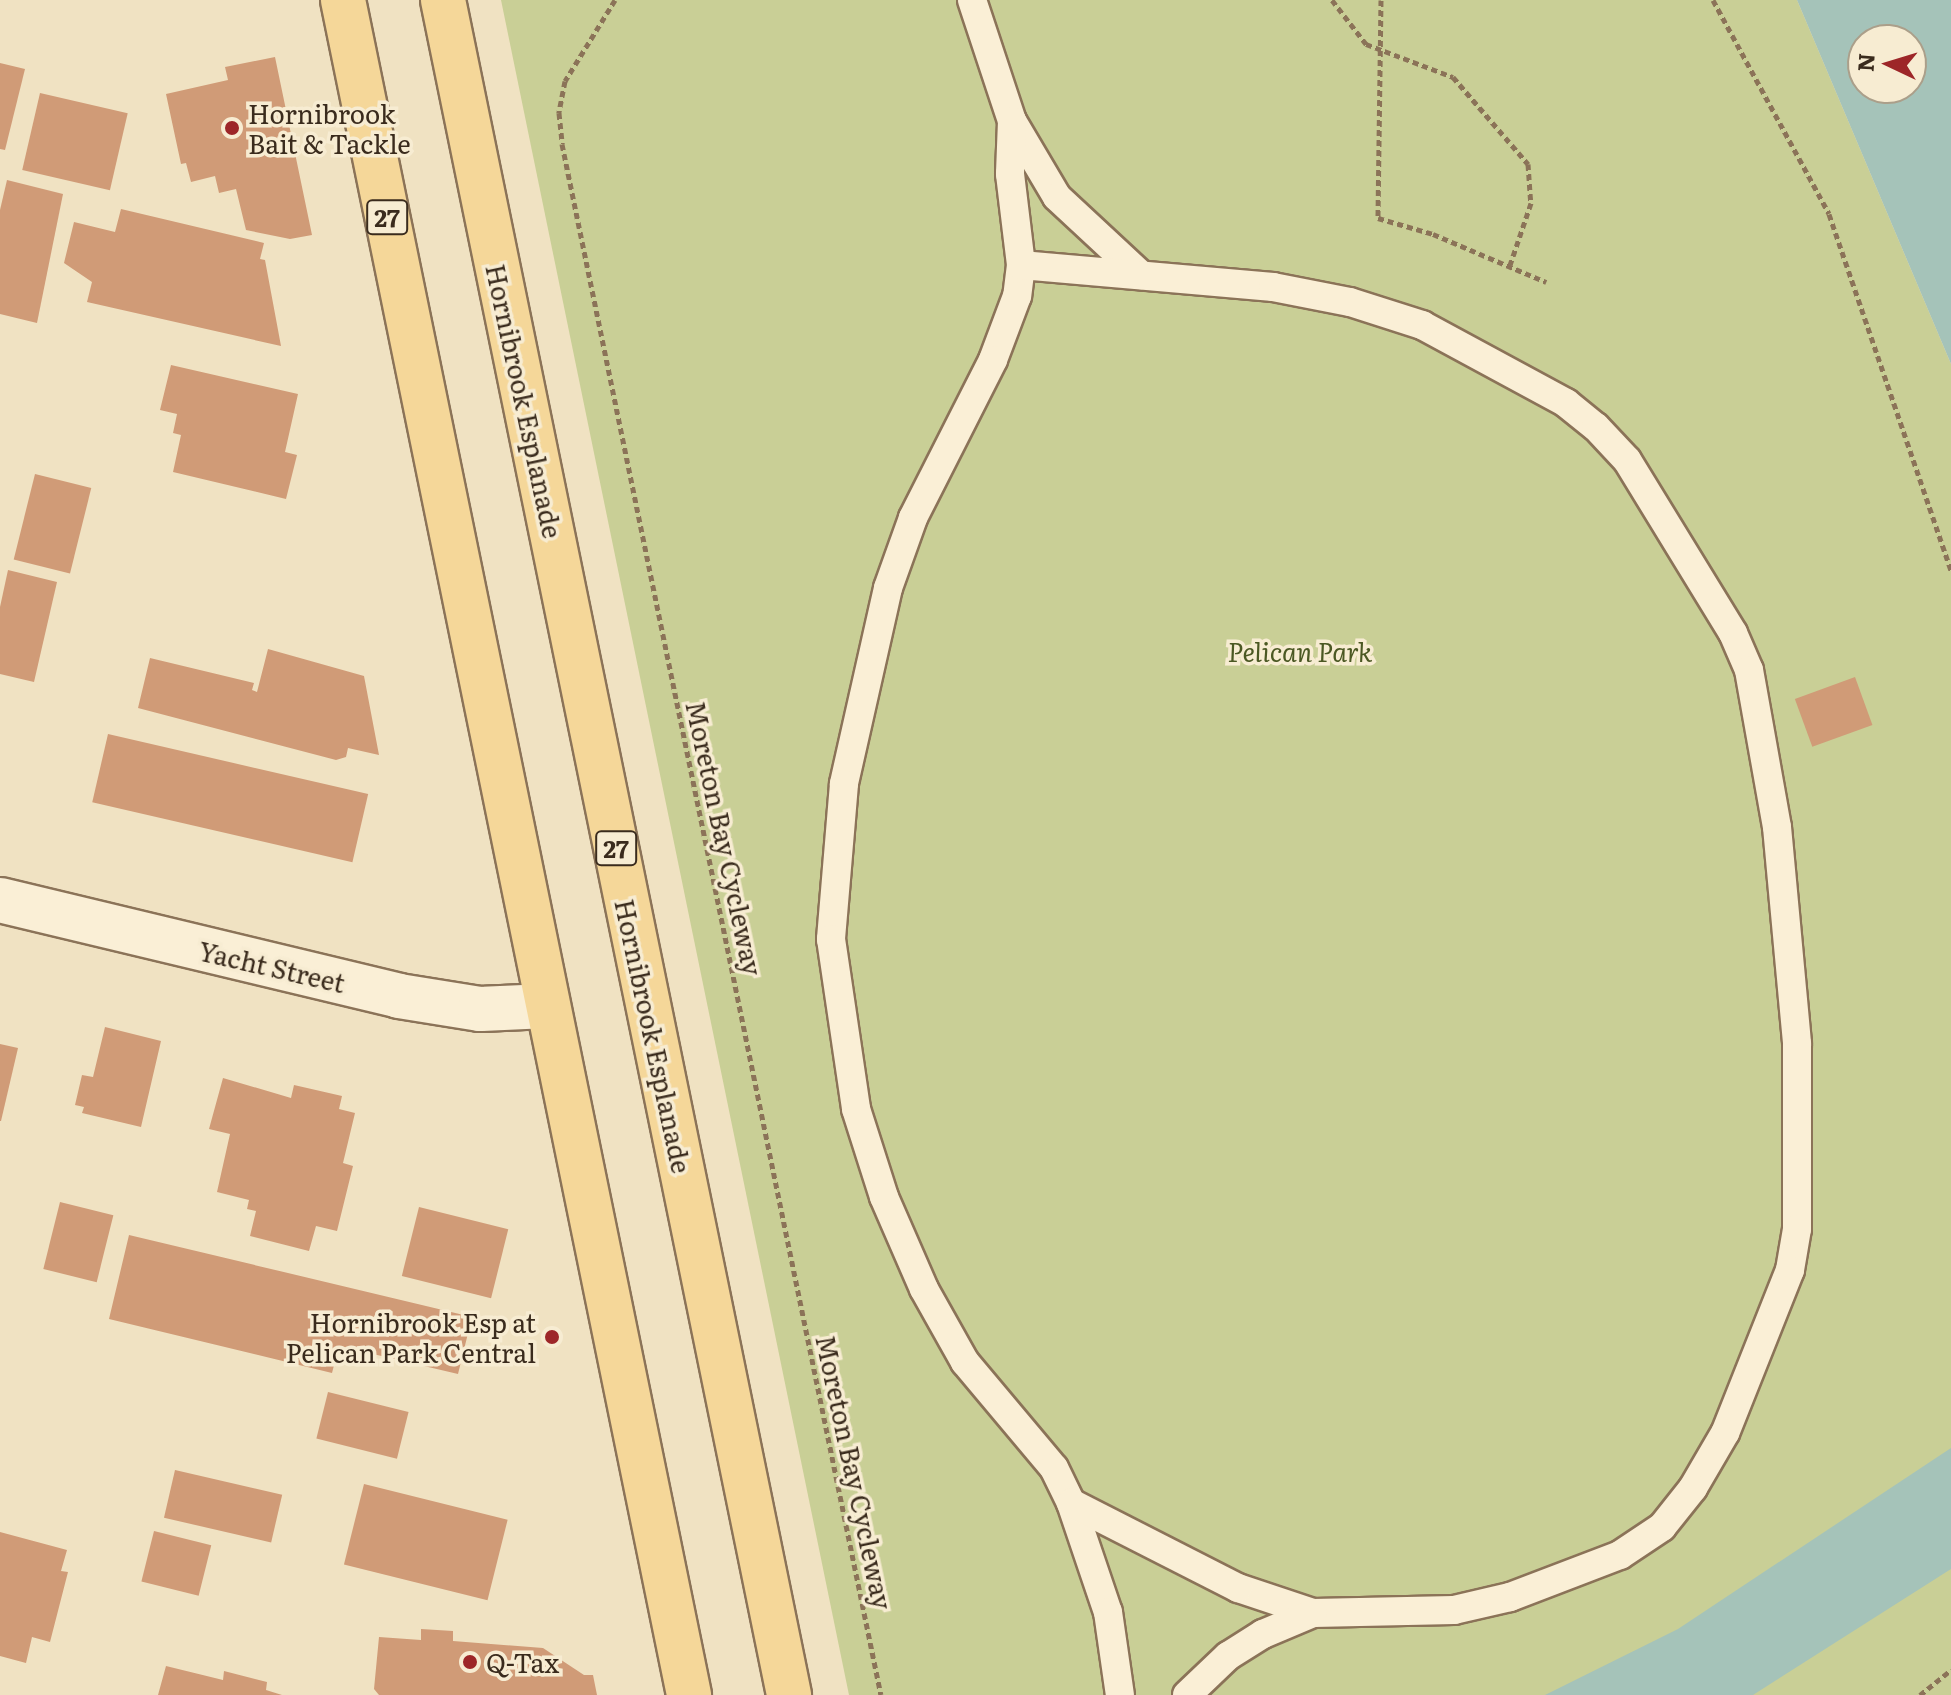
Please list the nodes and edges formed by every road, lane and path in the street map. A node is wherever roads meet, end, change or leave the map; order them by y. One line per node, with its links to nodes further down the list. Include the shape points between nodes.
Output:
1 (343, 0): 16 (main road, 27)
2 (443, 0): 21 (main road, Hornibrook Esplanade / 27)
3 (615, 0): 22 (path, Moreton Bay Cycleway, via 565,81 559,113 562,144)
4 (972, 0): 9 (lane)
5 (1332, 0): 8 (path, via 1366,44)
6 (1381, 0): 8 (path)
7 (1713, 0): 14 (path, via 1829,214)
8 (1383, 47): 11 (path, via 1453,77 1528,164 1531,203); 11 (path, via 1378,218)
9 (1012, 121): 10 (lane, via 1010,174); 12 (lane, via 1057,197)
10 (1021, 265): 12 (lane); 17 (lane, via 1007,331 913,518 888,588 844,784 831,939 856,1109 884,1197 924,1289 965,1362 1054,1468)
11 (1510, 265): 13 (path)
12 (1141, 275): 18 (lane, via 1273,287 1393,316 1519,377 1596,427 1627,460 1733,633 1749,670 1777,827 1794,1000 1797,1229 1790,1270 1725,1433 1693,1488 1662,1527 1620,1555 1510,1597 1454,1610)
13 (1546, 282)
14 (1951, 571)
15 (0, 900): 16 (street, Yacht Street, via 399,996 480,1009)
16 (547, 1006): 20 (main road, 27)
17 (1071, 1503): 18 (lane, via 1238,1588); 23 (lane, via 1108,1612)
18 (1313, 1613): 24 (lane, via 1228,1656)
19 (1951, 1670): 25 (path)
20 (689, 1695)
21 (789, 1695)
22 (881, 1695)
23 (1120, 1695)
24 (1187, 1695)
25 (1920, 1695)

